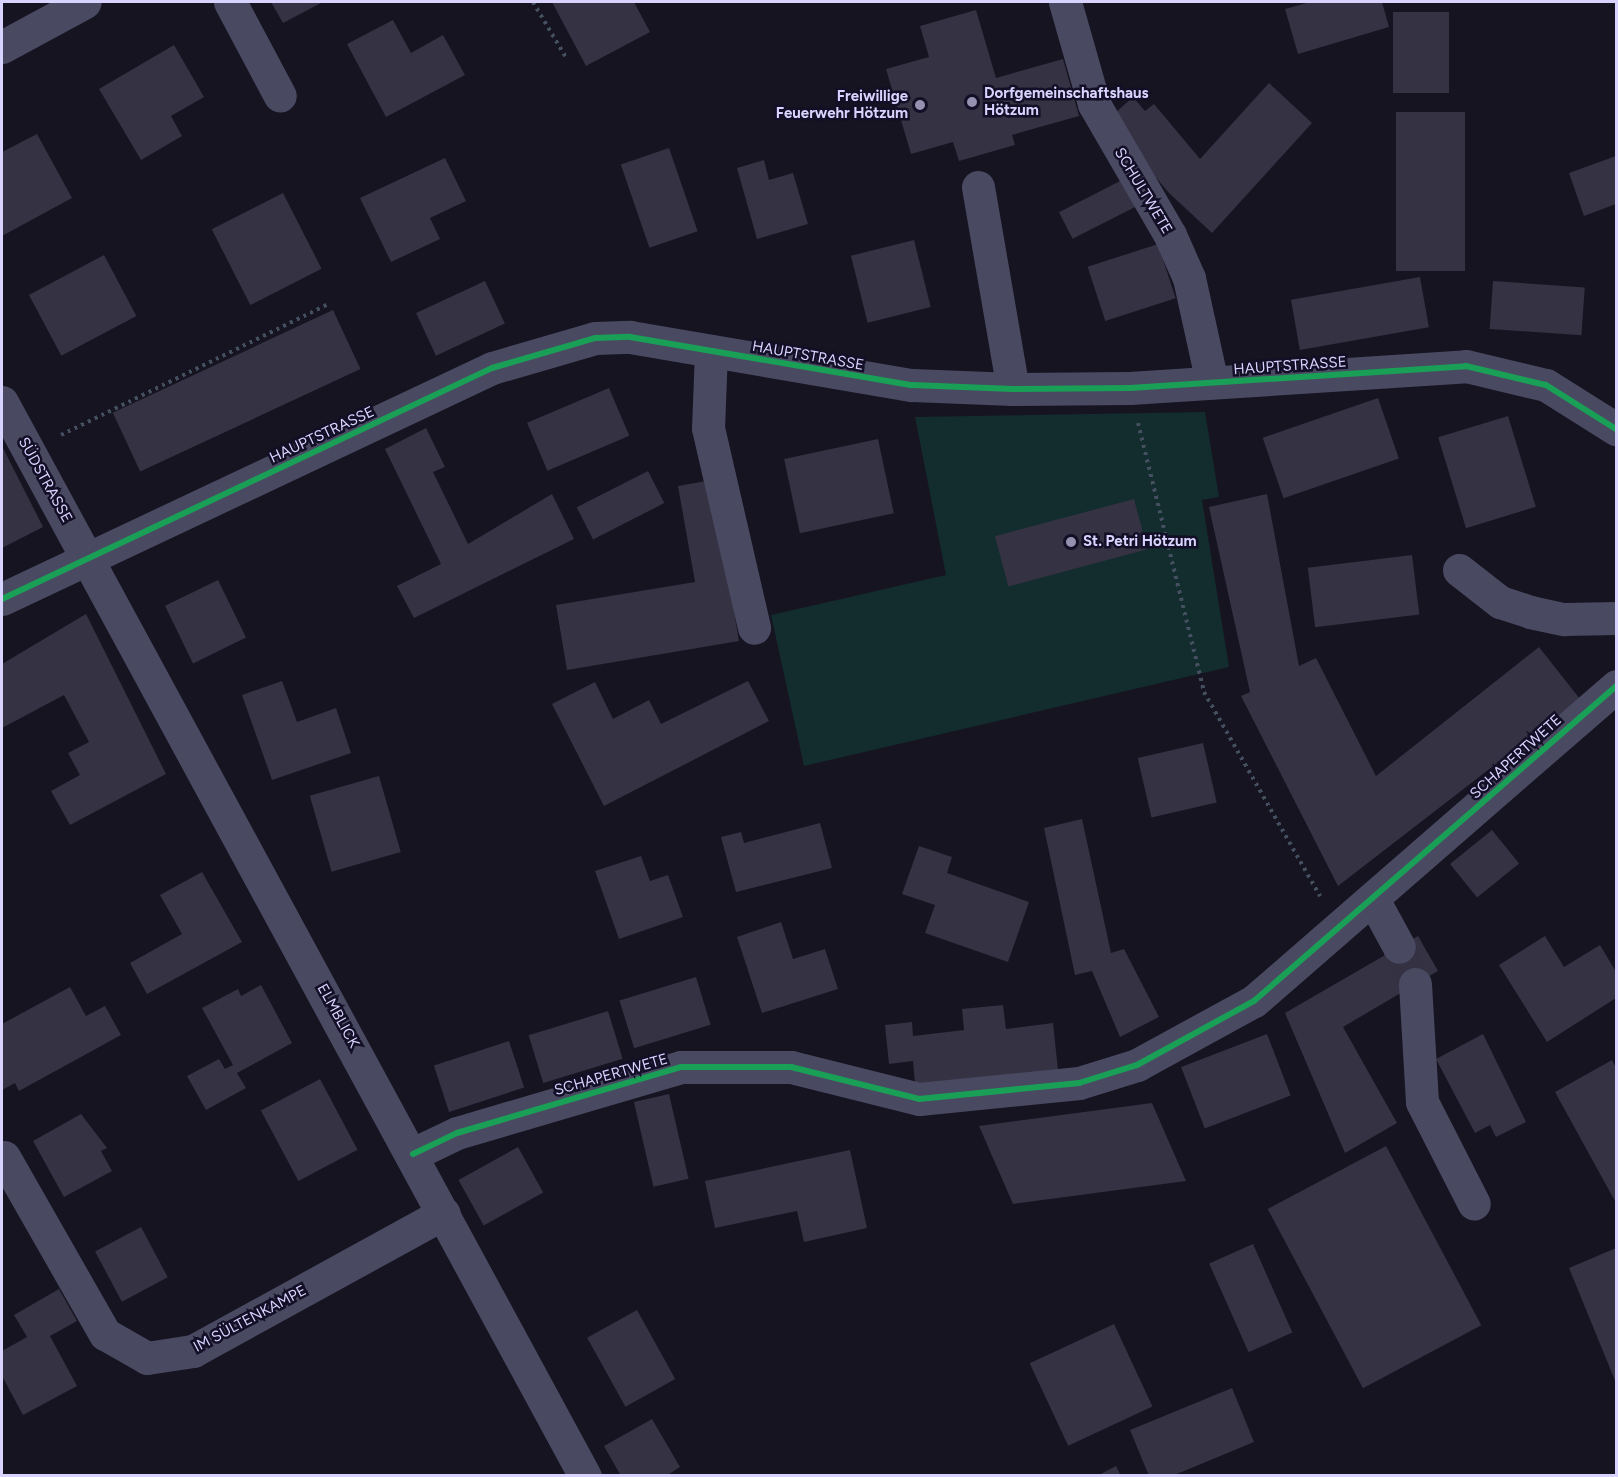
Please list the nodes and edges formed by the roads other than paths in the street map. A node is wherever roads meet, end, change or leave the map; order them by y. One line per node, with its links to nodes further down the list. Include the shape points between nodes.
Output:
1 (85, 2): 4 (street)
2 (230, 2): 5 (street)
3 (1065, 2): 8 (street, SCHULTWETE, via 1094,104 1170,235 1189,278)
4 (2, 46)
5 (280, 96)
6 (978, 187): 9 (street)
7 (711, 351): 9 (street, HAUPTSTRASSE, via 912,385); 12 (street, HAUPTSTRASSE, via 630,337 556,346 492,368); 16 (street, via 708,428)
8 (1212, 383): 9 (street, HAUPTSTRASSE); 11 (street, HAUPTSTRASSE, via 1466,366 1546,385)
9 (1013, 389)
10 (2, 402): 12 (street, SÜDSTRASSE)
11 (1617, 429)
12 (88, 558): 14 (street, HAUPTSTRASSE); 21 (street, ELMBLICK)
13 (1458, 570): 15 (street, via 1500,602 1530,612 1564,619)
14 (2, 599)
15 (1617, 618)
16 (754, 628)
17 (1617, 686): 18 (street, SCHAPERTWETE)
18 (1374, 901): 19 (street); 21 (street, SCHAPERTWETE, via 1254,1000 1194,1038 1137,1065 1079,1083 919,1099 791,1067 681,1068 457,1133)
19 (1399, 947)
20 (1416, 984): 23 (street, via 1422,1102)
21 (413, 1154): 24 (street, ELMBLICK)
22 (4, 1157): 24 (street, IM SÜLTENKAMPE, via 105,1334 147,1358 193,1351)
23 (1474, 1204)
24 (444, 1213): 25 (street, ELMBLICK)
25 (585, 1476)

